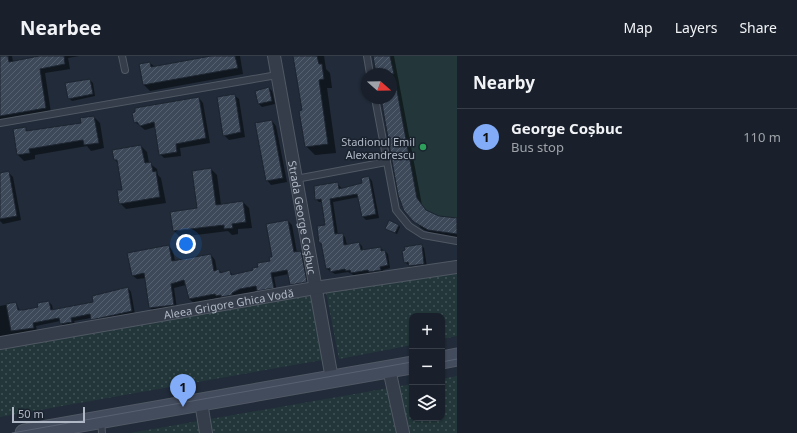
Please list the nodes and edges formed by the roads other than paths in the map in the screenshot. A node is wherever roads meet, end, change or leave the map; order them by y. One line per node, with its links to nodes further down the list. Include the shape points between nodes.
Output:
1 (122, 56): 5 (lane)
2 (274, 56): 6 (street, Strada George Coșbuc)
3 (367, 56): 4 (lane)
4 (369, 68)
5 (125, 70)
6 (277, 76): 8 (lane); 10 (street, Strada George Coșbuc)
7 (376, 104): 9 (lane)
8 (0, 123)
9 (386, 162): 10 (lane); 11 (lane, via 396,210 409,226 423,235)
10 (296, 179): 13 (street, Strada George Coșbuc)
11 (457, 240)
12 (457, 267): 13 (street, Aleea Grigore Ghica Vodă)
13 (315, 288): 14 (street, Aleea Grigore Ghica Vodă); 19 (street, Strada George Coșbuc)
14 (0, 343)
15 (457, 357): 16 (main road)
16 (445, 359)
17 (409, 366): 18 (main road)
18 (389, 369): 19 (main road); 24 (street)
19 (332, 379): 20 (main road)
20 (202, 402): 21 (main road); 23 (street)
21 (102, 426): 22 (main road)
22 (24, 433)
23 (206, 433)
24 (403, 433)

